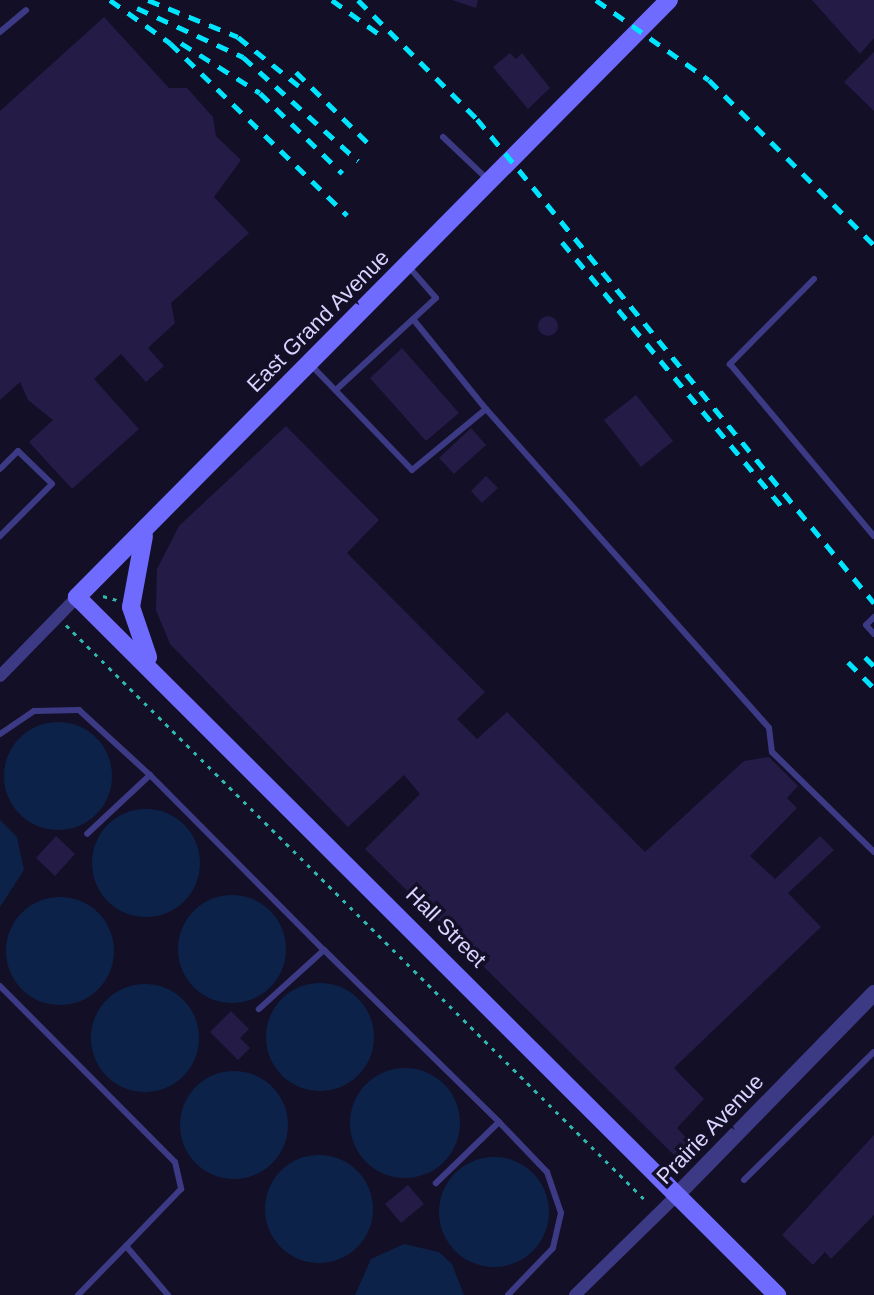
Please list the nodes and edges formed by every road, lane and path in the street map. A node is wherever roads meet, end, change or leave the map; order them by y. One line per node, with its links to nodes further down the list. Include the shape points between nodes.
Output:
1 (669, 0): 5 (main road, East Grand Avenue)
2 (26, 10): 3 (lane)
3 (0, 32)
4 (443, 137): 5 (lane)
5 (489, 181): 6 (main road, East Grand Avenue)
6 (407, 265): 8 (lane, via 436,298); 9 (main road, East Grand Avenue)
7 (814, 279): 15 (lane, via 730,364)
8 (413, 319): 10 (lane); 11 (lane)
9 (309, 364): 10 (lane); 13 (main road, East Grand Avenue)
10 (338, 388): 11 (lane, via 412,470)
11 (486, 409): 27 (lane, via 750,704 769,728 772,752)
12 (0, 469): 14 (lane, via 18,451 52,484)
13 (146, 529): 17 (main road, East Grand Avenue); 22 (main road, via 131,607)
14 (0, 536)
15 (874, 536)
16 (101, 594): 18 (path)
17 (77, 597): 22 (main road, Hall Street); 23 (street, East Grand Avenue)
18 (121, 600)
19 (874, 617): 21 (lane, via 866,625)
20 (73, 633): 36 (path)
21 (874, 634)
22 (155, 670): 37 (main road, Hall Street)
23 (0, 676)
24 (0, 734): 25 (lane, via 34,711 79,710)
25 (150, 775): 26 (lane); 28 (lane)
26 (87, 834)
27 (874, 852)
28 (324, 950): 31 (lane); 33 (lane)
29 (0, 986): 38 (lane, via 175,1162 181,1189)
30 (873, 997): 37 (street, Prairie Avenue)
31 (259, 1009)
32 (874, 1052): 34 (lane)
33 (499, 1122): 35 (lane); 41 (lane, via 547,1172 561,1213 553,1248)
34 (744, 1180)
35 (436, 1183)
36 (639, 1192)
37 (676, 1196): 42 (street, Prairie Avenue); 43 (main road, Hall Street)
38 (126, 1246): 39 (lane); 40 (lane)
39 (78, 1295)
40 (168, 1295)
41 (508, 1295)
42 (575, 1295)
43 (777, 1295)

